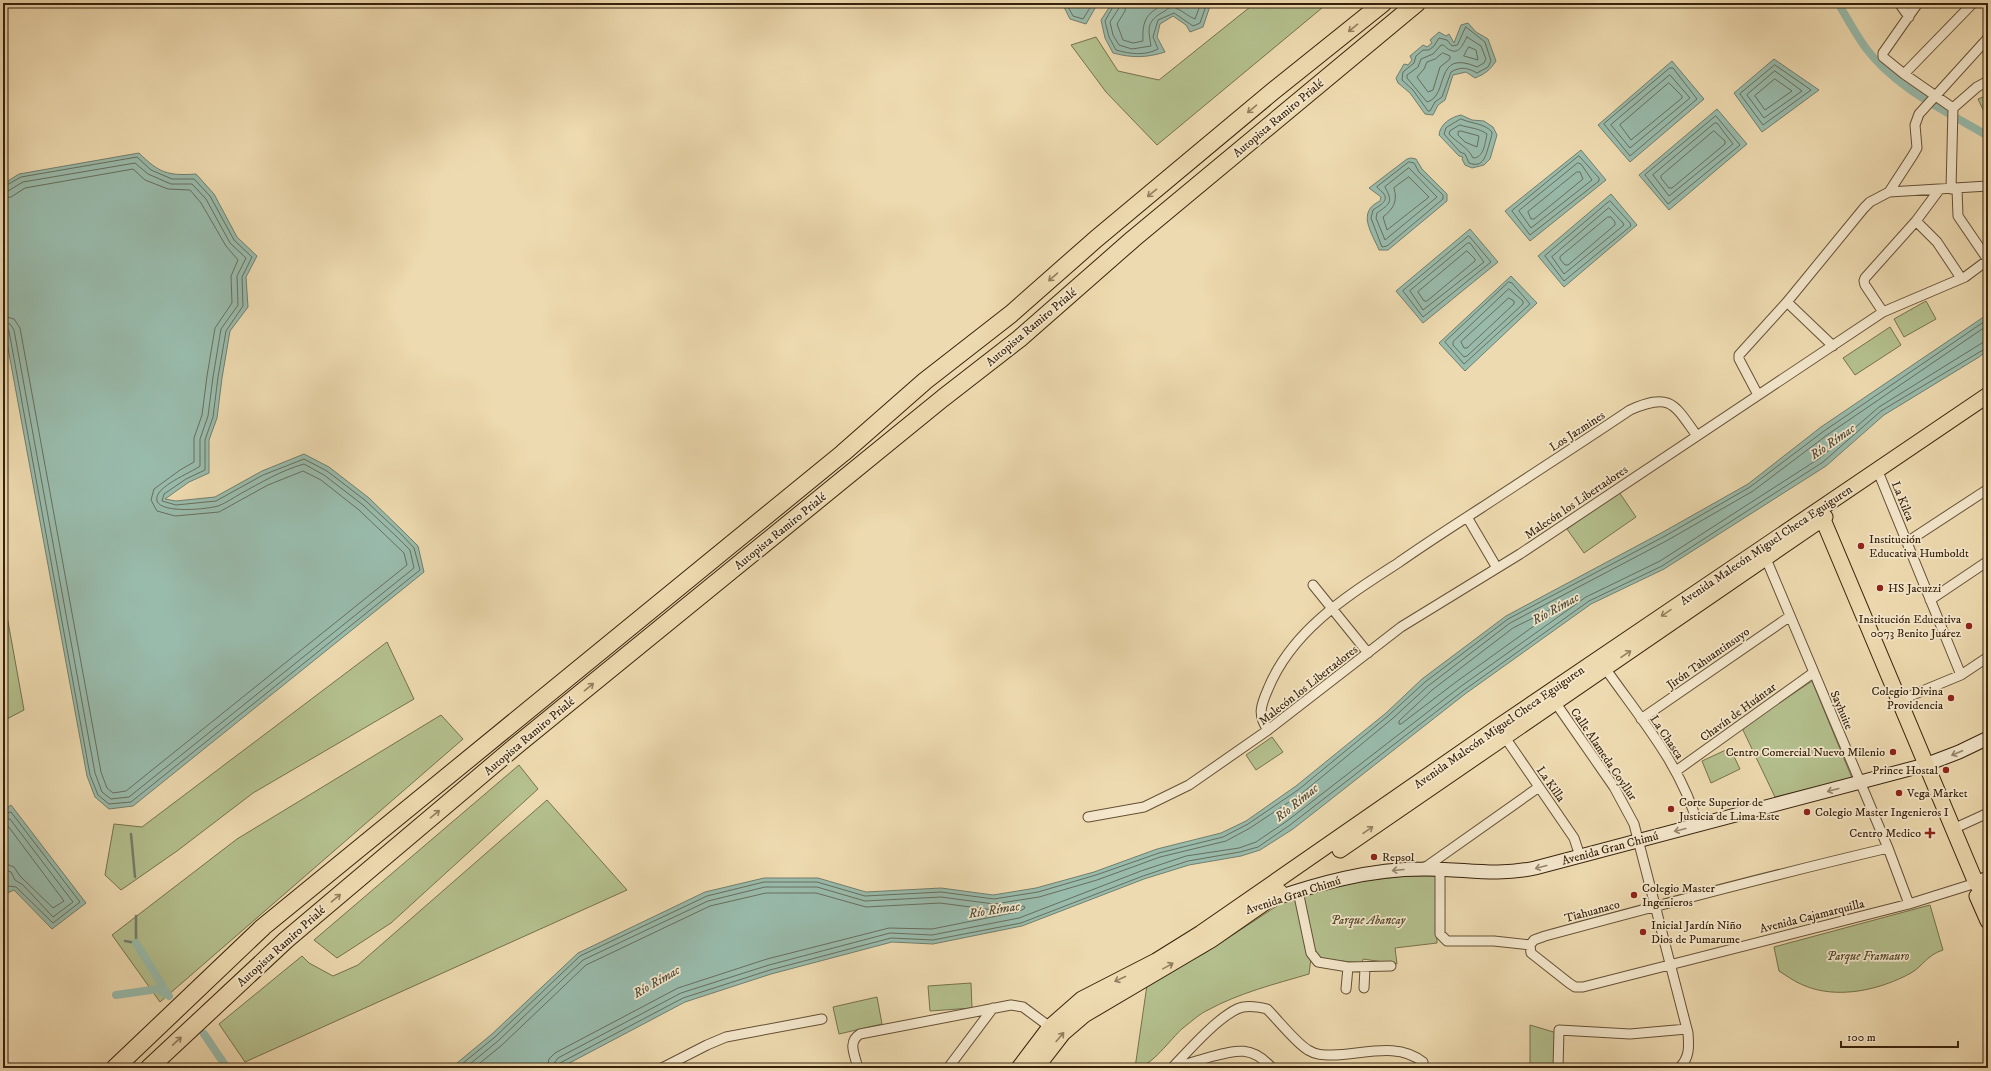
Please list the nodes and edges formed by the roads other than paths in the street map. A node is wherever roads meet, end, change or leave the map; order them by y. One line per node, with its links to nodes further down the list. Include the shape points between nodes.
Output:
1 (1383, 3): 82 (highway, Autopista Ramiro Prialé, one-way to 82, via 1096,239 1011,314 925,381 843,453 263,927)
2 (1417, 3): 83 (highway, Autopista Ramiro Prialé, one-way to 2, via 298,929 523,740 942,398 1019,339 1133,238)
3 (1900, 3): 6 (street)
4 (1918, 3): 6 (street)
5 (1973, 3): 8 (street)
6 (1909, 17): 8 (street, via 1883,53 1884,59)
7 (1988, 38): 10 (street)
8 (1904, 74): 10 (street)
9 (1988, 81): 11 (street, via 1977,87)
10 (1933, 97): 11 (street); 15 (street, via 1916,119 1917,148)
11 (1953, 114): 13 (street)
12 (1988, 186): 13 (street)
13 (1954, 189): 14 (street); 17 (street, via 1958,216)
14 (1939, 190): 15 (street); 16 (street)
15 (1889, 192): 19 (street, via 1864,208)
16 (1916, 221): 18 (street, via 1937,242); 20 (street, via 1864,281)
17 (1988, 260): 18 (street, Malecón los Libertadores)
18 (1961, 278): 20 (street, Malecón los Libertadores)
19 (1787, 302): 21 (street); 22 (street, via 1739,355)
20 (1884, 312): 21 (street, Malecón los Libertadores)
21 (1833, 346): 22 (street, Malecón los Libertadores)
22 (1758, 395): 25 (street, Malecón los Libertadores)
23 (1988, 395): 26 (main road, Avenida Malecón Miguel Checa Eguiguren)
24 (1988, 406): 26 (main road, Avenida Malecón Miguel Checa Eguiguren)
25 (1697, 436): 29 (street, Los Jazmines, via 1673,404 1660,400 1643,404); 33 (street, Malecón los Libertadores)
26 (1879, 474): 28 (main road, Avenida Malecón Miguel Checa Eguiguren); 30 (street, La Kilca)
27 (1988, 489): 30 (street)
28 (1820, 514): 31 (main road, Avenida Malecón Miguel Checa Eguiguren); 43 (main road)
29 (1467, 517): 33 (street); 36 (street, Los Jazmines)
30 (1907, 542): 35 (street, La Kilca)
31 (1764, 554): 37 (street, Sayhuite); 40 (main road, Avenida Malecón Miguel Checa Eguiguren, one-way to 31); 47 (main road, Avenida Malecón Miguel Checa Eguiguren, one-way to 47)
32 (1988, 561): 35 (street)
33 (1497, 568): 38 (street, Malecón los Libertadores, via 1401,627)
34 (1313, 585): 36 (street)
35 (1930, 600): 42 (street, La Kilca)
36 (1332, 608): 38 (street); 46 (street, Los Jazmines, via 1301,637 1277,669 1262,702 1260,713 1262,722)
37 (1789, 617): 41 (street, Sayhuite); 45 (street, Jirón Tahuantinsuyo)
38 (1368, 653): 46 (street, Malecón los Libertadores)
39 (1988, 657): 42 (street)
40 (1605, 668): 44 (main road, Avenida Malecón Miguel Checa Eguiguren); 45 (street, La Chasca)
41 (1813, 673): 50 (street, Chavín de Huántar); 51 (street, Sayhuite)
42 (1961, 675): 43 (street)
43 (1898, 701): 49 (main road)
44 (1555, 702): 47 (main road, Avenida Malecón Miguel Checa Eguiguren); 57 (street, Calle Alameda Coyllur, via 1622,801 1634,824)
45 (1641, 719): 50 (street, La Chasca)
46 (1268, 730): 54 (street, Malecón los Libertadores, via 1189,785 1144,808)
47 (1501, 732): 52 (street, La Killa); 64 (main road, Avenida Malecón Miguel Checa Eguiguren, one-way to 47); 68 (main road, Avenida Malecón Miguel Checa Eguiguren)
48 (1988, 738): 49 (street, Avenida Gran Chimú, one-way to 49)
49 (1925, 765): 51 (street, Avenida Gran Chimú); 56 (main road)
50 (1676, 771): 55 (street, La Chasca)
51 (1860, 782): 55 (street, Avenida Gran Chimú, one-way to 55); 58 (street, Sayhuite)
52 (1539, 787): 59 (street, La Killa, via 1574,838); 60 (street)
53 (1988, 813): 56 (street)
54 (1088, 817)
55 (1698, 826): 57 (street, Avenida Gran Chimú, one-way to 57)
56 (1953, 829): 62 (main road)
57 (1639, 841): 59 (street, Avenida Gran Chimú); 67 (street, Calle Alameda Coyllur)
58 (1888, 848): 65 (street, Sayhuite); 67 (street, Tiahuanaco)
59 (1580, 856): 61 (street, Avenida Gran Chimú, one-way to 61, via 1535,868 1502,873)
60 (1423, 869): 61 (street, Avenida Gran Chimú); 63 (street, Avenida Gran Chimú, one-way to 63, via 1364,874)
61 (1440, 869): 70 (street, via 1440,934 1446,941 1494,941)
62 (1982, 881): 65 (street, Avenida Cajamarquilla); 66 (main road, via 1982,891); 69 (main road, via 1976,893)
63 (1298, 891): 64 (street, Avenida Gran Chimú); 73 (street, via 1312,956 1318,962)
64 (1265, 902): 68 (street, Avenida Gran Chimú); 88 (main road, Avenida Malecón Miguel Checa Eguiguren, one-way to 64, via 1063,1033 1084,1015 1211,940)
65 (1909, 904): 71 (street, Avenida Cajamarquilla)
66 (1988, 904)
67 (1656, 905): 70 (street, Tiahuanaco, via 1545,936 1534,940); 71 (street, Calle Alameda Coyllur)
68 (1226, 917): 79 (main road, Avenida Malecón Miguel Checa Eguiguren, one-way to 79, via 1156,961 1082,999)
69 (1988, 921)
70 (1530, 945): 71 (street, Avenida Cajamarquilla, via 1531,953 1575,987)
71 (1671, 964): 80 (street, Calle Alameda Coyllur)
72 (1391, 966): 74 (street)
73 (1348, 967): 74 (street); 76 (street)
74 (1365, 968): 75 (street)
75 (1364, 988)
76 (1346, 989)
77 (993, 1008): 79 (street, via 1018,1005); 85 (street, via 860,1034 852,1042); 86 (street)
78 (822, 1019): 84 (street, via 726,1038 706,1045)
79 (1050, 1027): 87 (main road, Avenida Malecón Miguel Checa Eguiguren)
80 (1687, 1029): 92 (street, via 1630,1034 1559,1030); 93 (street, Calle Alameda Coyllur, via 1690,1047)
81 (1423, 1062): 89 (street, via 1403,1051 1386,1049 1356,1054 1319,1055 1308,1050 1267,1009 1258,1007 1238,1008 1220,1021)
82 (115, 1068)
83 (149, 1068)
84 (662, 1068)
85 (858, 1068)
86 (948, 1068)
87 (1020, 1068)
88 (1036, 1068)
89 (1172, 1068)
90 (1177, 1068): 91 (street, via 1237,1050 1264,1059)
91 (1272, 1068)
92 (1558, 1068)
93 (1679, 1068)

